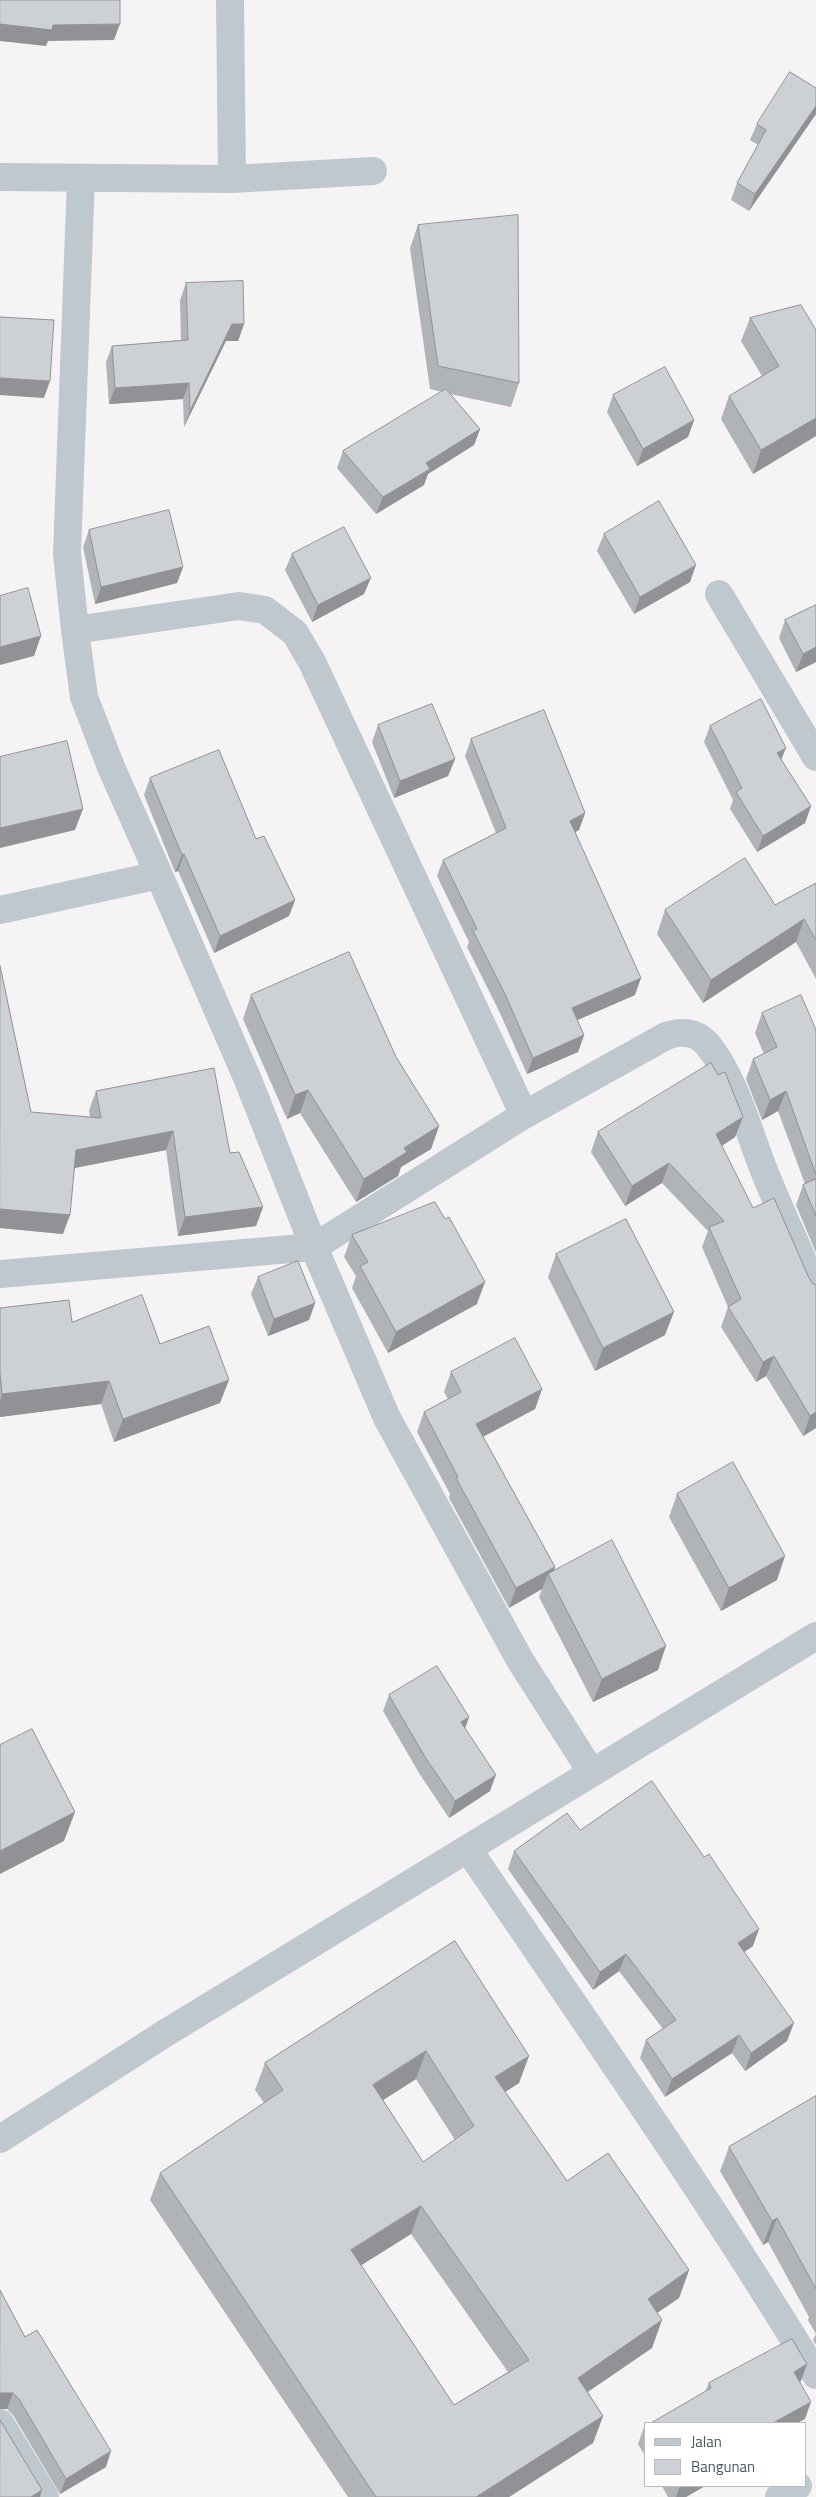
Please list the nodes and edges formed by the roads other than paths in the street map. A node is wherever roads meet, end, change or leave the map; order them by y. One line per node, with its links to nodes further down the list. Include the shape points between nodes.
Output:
1 (230, 0): 5 (street)
2 (372, 171): 5 (street)
3 (0, 176): 4 (street)
4 (81, 178): 5 (street); 7 (street, via 67,554)
5 (232, 179)
6 (719, 594): 8 (street)
7 (75, 630): 9 (street, via 84,697); 11 (street, via 239,606 265,610 295,634 312,662)
8 (816, 757)
9 (159, 875): 10 (street); 12 (street, via 248,1080)
10 (0, 910)
11 (524, 1115): 12 (street); 14 (street, via 666,1036 680,1032 696,1035 707,1043 734,1091)
12 (314, 1247): 13 (street); 16 (street, via 387,1418 516,1652)
13 (0, 1274)
14 (816, 1292)
15 (816, 1636): 16 (street)
16 (592, 1773): 17 (street)
17 (468, 1849): 18 (street, via 164,2034); 19 (street, via 671,2145)
18 (0, 2139)
19 (816, 2375)
20 (0, 2423): 22 (street)
21 (796, 2487): 23 (street)
22 (45, 2497)
23 (779, 2497)

